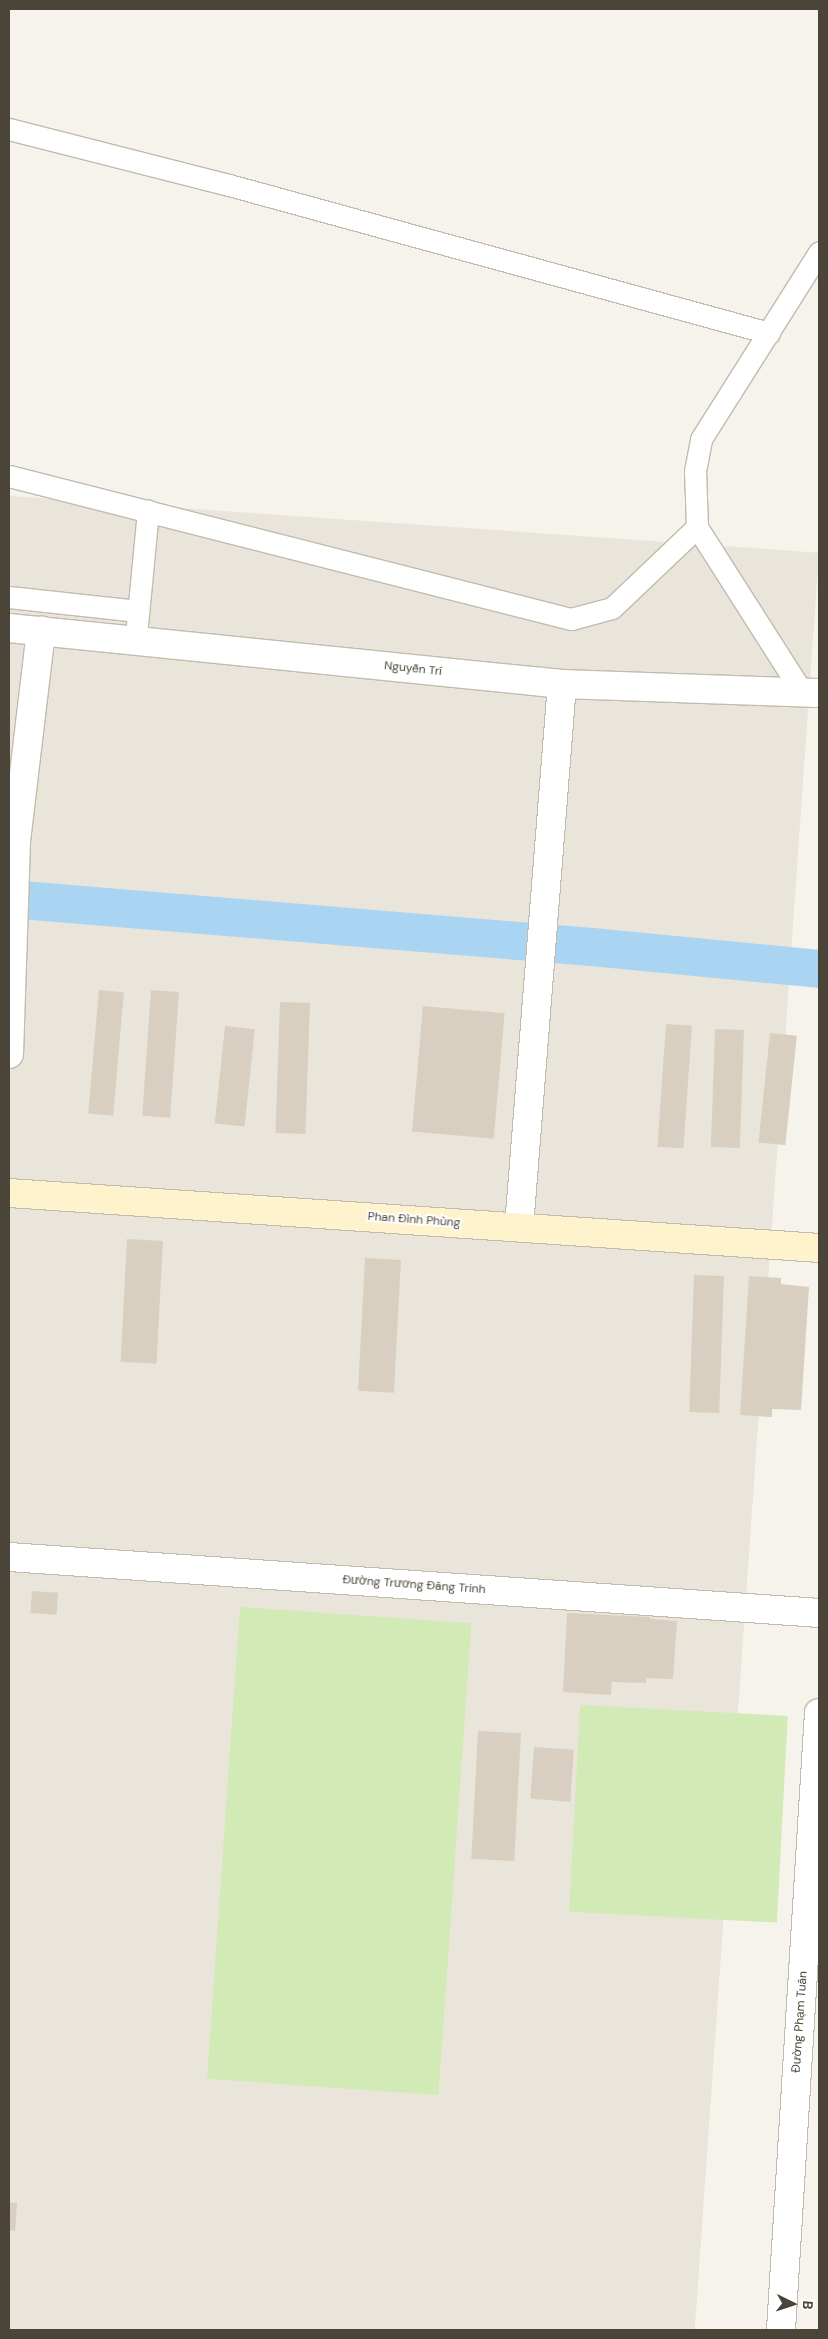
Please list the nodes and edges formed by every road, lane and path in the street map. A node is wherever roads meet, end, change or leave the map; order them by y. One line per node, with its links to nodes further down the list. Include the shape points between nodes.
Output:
1 (9, 129): 3 (lane, via 229,185)
2 (819, 252): 3 (lane)
3 (768, 333): 6 (lane, via 702,439 694,472)
4 (9, 476): 5 (lane)
5 (148, 511): 6 (lane, via 571,619 612,608); 8 (lane)
6 (697, 527): 13 (lane)
7 (9, 597): 8 (lane)
8 (138, 611): 11 (lane)
9 (9, 628): 10 (street, Nguyễn Trí)
10 (40, 630): 11 (street, Nguyễn Trí); 14 (street, via 16,841)
11 (136, 639): 12 (street, Nguyễn Trí)
12 (562, 684): 13 (street, Nguyễn Trí); 16 (street)
13 (811, 692)
14 (9, 1054)
15 (9, 1193): 16 (street, Phan Đình Phùng)
16 (520, 1227): 17 (street, Phan Đình Phùng)
17 (819, 1248)
18 (9, 1557): 19 (street, Đường Trương Đăng Trinh)
19 (819, 1613)
20 (819, 1713): 21 (street, Đường Phạm Tuân)
21 (781, 2330)

